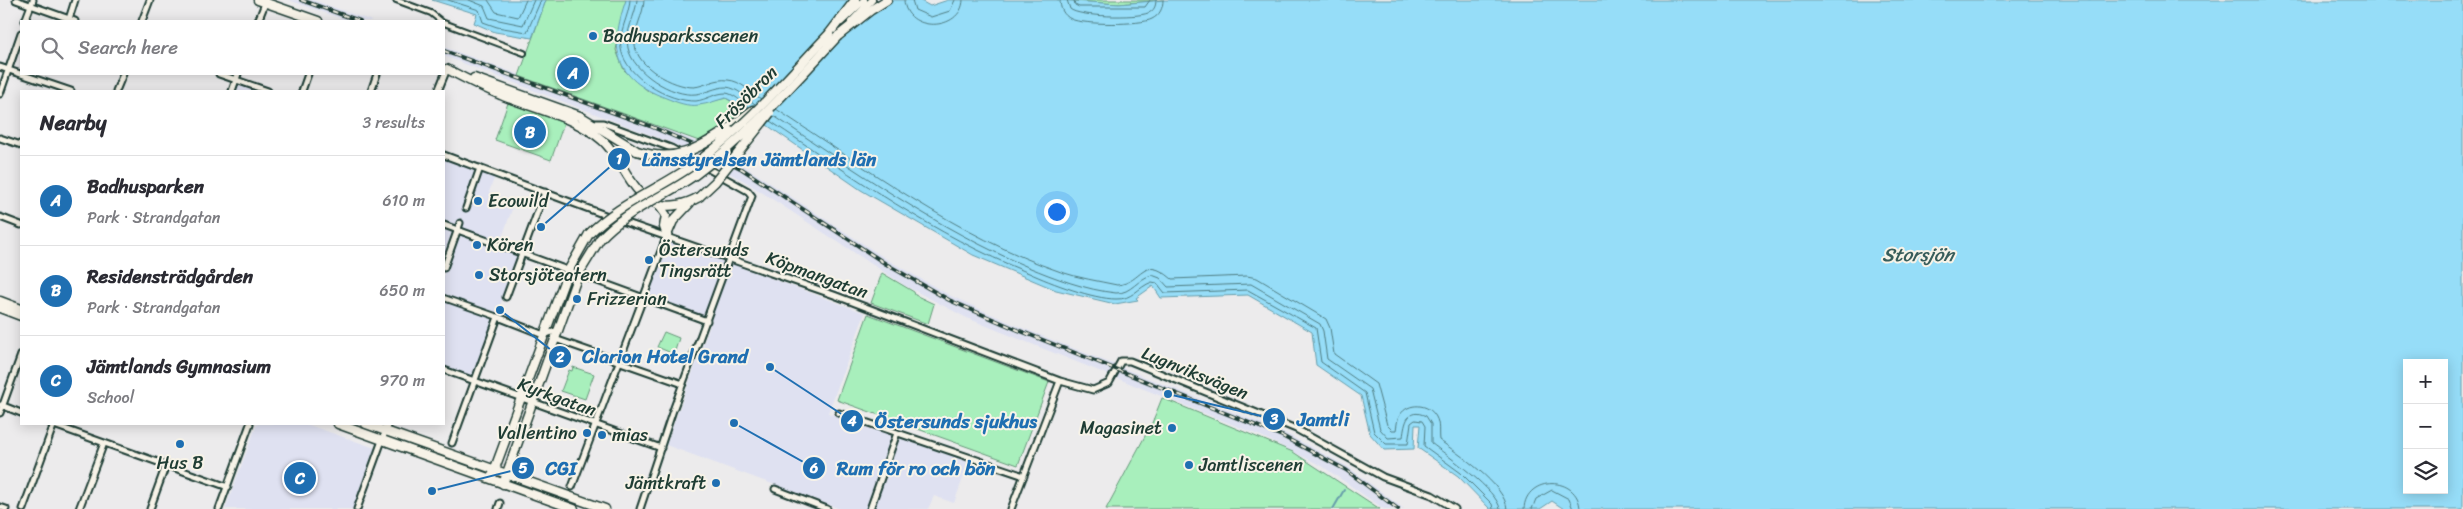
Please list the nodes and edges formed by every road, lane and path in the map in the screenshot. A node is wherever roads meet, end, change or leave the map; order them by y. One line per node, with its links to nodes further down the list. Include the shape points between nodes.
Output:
1 (16, 0): 10 (street)
2 (76, 0): 11 (street)
3 (150, 0): 14 (street)
4 (396, 0): 17 (street, via 431,13)
5 (855, 0): 19 (main road, Frösöbron)
6 (864, 0): 19 (street, Frösöbron)
7 (872, 0): 21 (street, Frösöbron)
8 (887, 0): 21 (main road, Frösöbron)
9 (263, 1): 15 (street); 16 (main road)
10 (32, 3): 11 (street); 12 (street)
11 (69, 19): 13 (street)
12 (25, 20)
13 (72, 20)
14 (142, 20)
15 (258, 20)
16 (315, 20)
17 (440, 20)
18 (445, 23): 22 (street)
19 (829, 34): 42 (main road, Frösöbron, bridge)
20 (20, 36): 25 (street)
21 (838, 36): 32 (main road, Frösöbron, bridge)
22 (524, 53)
23 (0, 67): 25 (street)
24 (445, 68): 43 (main road); 50 (main road, via 506,97 585,128 602,140 621,161 640,191)
25 (8, 70): 26 (street); 41 (street)
26 (20, 74)
27 (23, 75): 34 (street)
28 (122, 75): 35 (street)
29 (308, 75): 38 (street)
30 (377, 75): 39 (street)
31 (443, 75): 40 (street)
32 (800, 76): 49 (main road, Frösöbron, bridge, via 715,182); 62 (main road, Frösöbron, bridge, via 720,154 681,184 619,220 600,239)
33 (237, 77): 36 (street); 37 (street)
34 (68, 90)
35 (116, 90)
36 (232, 90)
37 (266, 90)
38 (302, 90)
39 (371, 90)
40 (438, 90)
41 (0, 94)
42 (765, 101): 43 (main road, bridge, via 694,150 677,155 637,150); 61 (main road, Frösöbron, bridge, via 733,134 703,158 607,217 589,234)
43 (593, 123): 59 (street, via 603,123 671,148 748,191 752,196)
44 (0, 138): 45 (street)
45 (20, 146)
46 (445, 155): 47 (street, Köpmangatan)
47 (480, 168): 48 (street, Köpmangatan); 51 (street)
48 (545, 192): 57 (street, Köpmangatan); 58 (street)
49 (699, 197): 50 (main road, via 682,204); 57 (main road, Frösöbron, via 682,210)
50 (658, 204): 57 (main road, via 666,215 664,226)
51 (466, 208)
52 (0, 217): 54 (street)
53 (460, 223): 56 (street)
54 (20, 225)
55 (445, 226): 56 (street)
56 (458, 230): 58 (street); 60 (street)
57 (667, 236): 59 (street, Köpmangatan); 65 (street)
58 (522, 254): 61 (street); 63 (street)
59 (730, 258): 71 (street); 80 (street, Köpmangatan)
60 (445, 265)
61 (568, 271): 62 (street); 73 (main road, Frösöbron)
62 (578, 275): 65 (street); 72 (main road, Frösöbron)
63 (506, 297)
64 (445, 298): 70 (street)
65 (644, 299): 71 (street); 76 (street)
66 (0, 301): 68 (main road)
67 (0, 308): 69 (main road)
68 (20, 309)
69 (20, 316)
70 (498, 317): 73 (street); 79 (street)
71 (707, 321): 81 (street)
72 (558, 330): 73 (street); 74 (main road, Frösöbron)
73 (544, 334): 82 (main road, Frösöbron)
74 (555, 339): 76 (street); 83 (main road, Frösöbron)
75 (20, 358): 84 (street)
76 (620, 362): 81 (street); 93 (street)
77 (445, 370): 79 (street, Kyrkgatan)
78 (1117, 370): 80 (street, Köpmangatan, via 1109,383 1093,390); 122 (street, Lugnviksvägen, via 1121,362 1130,361 1257,412 1296,429 1382,477 1432,495)
79 (474, 381): 82 (street, Kyrkgatan); 98 (street)
80 (1060, 381): 103 (street)
81 (683, 384): 99 (street)
82 (521, 399): 83 (street, Kyrkgatan); 101 (main road, Frösöbron)
83 (532, 403): 93 (street, Kyrkgatan); 102 (main road, Frösöbron)
84 (1, 405): 85 (street); 86 (street)
85 (0, 413)
86 (20, 413)
87 (839, 413): 95 (street)
88 (53, 425): 111 (street)
89 (56, 425): 97 (street)
90 (250, 425): 106 (street)
91 (341, 425): 96 (main road)
92 (373, 425): 94 (main road)
93 (596, 425): 99 (street, Kyrkgatan); 107 (street)
94 (387, 427): 96 (street); 101 (main road)
95 (897, 433): 103 (street); 120 (street)
96 (383, 440): 104 (main road); 115 (street)
97 (104, 443): 100 (street); 112 (street)
98 (452, 443)
99 (660, 448): 118 (street)
100 (166, 465): 106 (street); 113 (street)
101 (495, 469): 102 (main road); 104 (main road, Frösöbron)
102 (507, 473): 105 (main road, Frösöbron); 117 (main road)
103 (1024, 476): 121 (street)
104 (492, 479): 105 (main road)
105 (503, 484): 116 (main road)
106 (228, 487): 114 (street)
107 (572, 488)
108 (775, 489): 119 (street)
109 (0, 507): 110 (street)
110 (6, 509)
111 (23, 509)
112 (79, 509)
113 (150, 509)
114 (219, 509)
115 (357, 509)
116 (574, 509)
117 (605, 509)
118 (640, 509)
119 (827, 509)
120 (870, 509)
121 (1011, 509)
122 (1455, 509)

